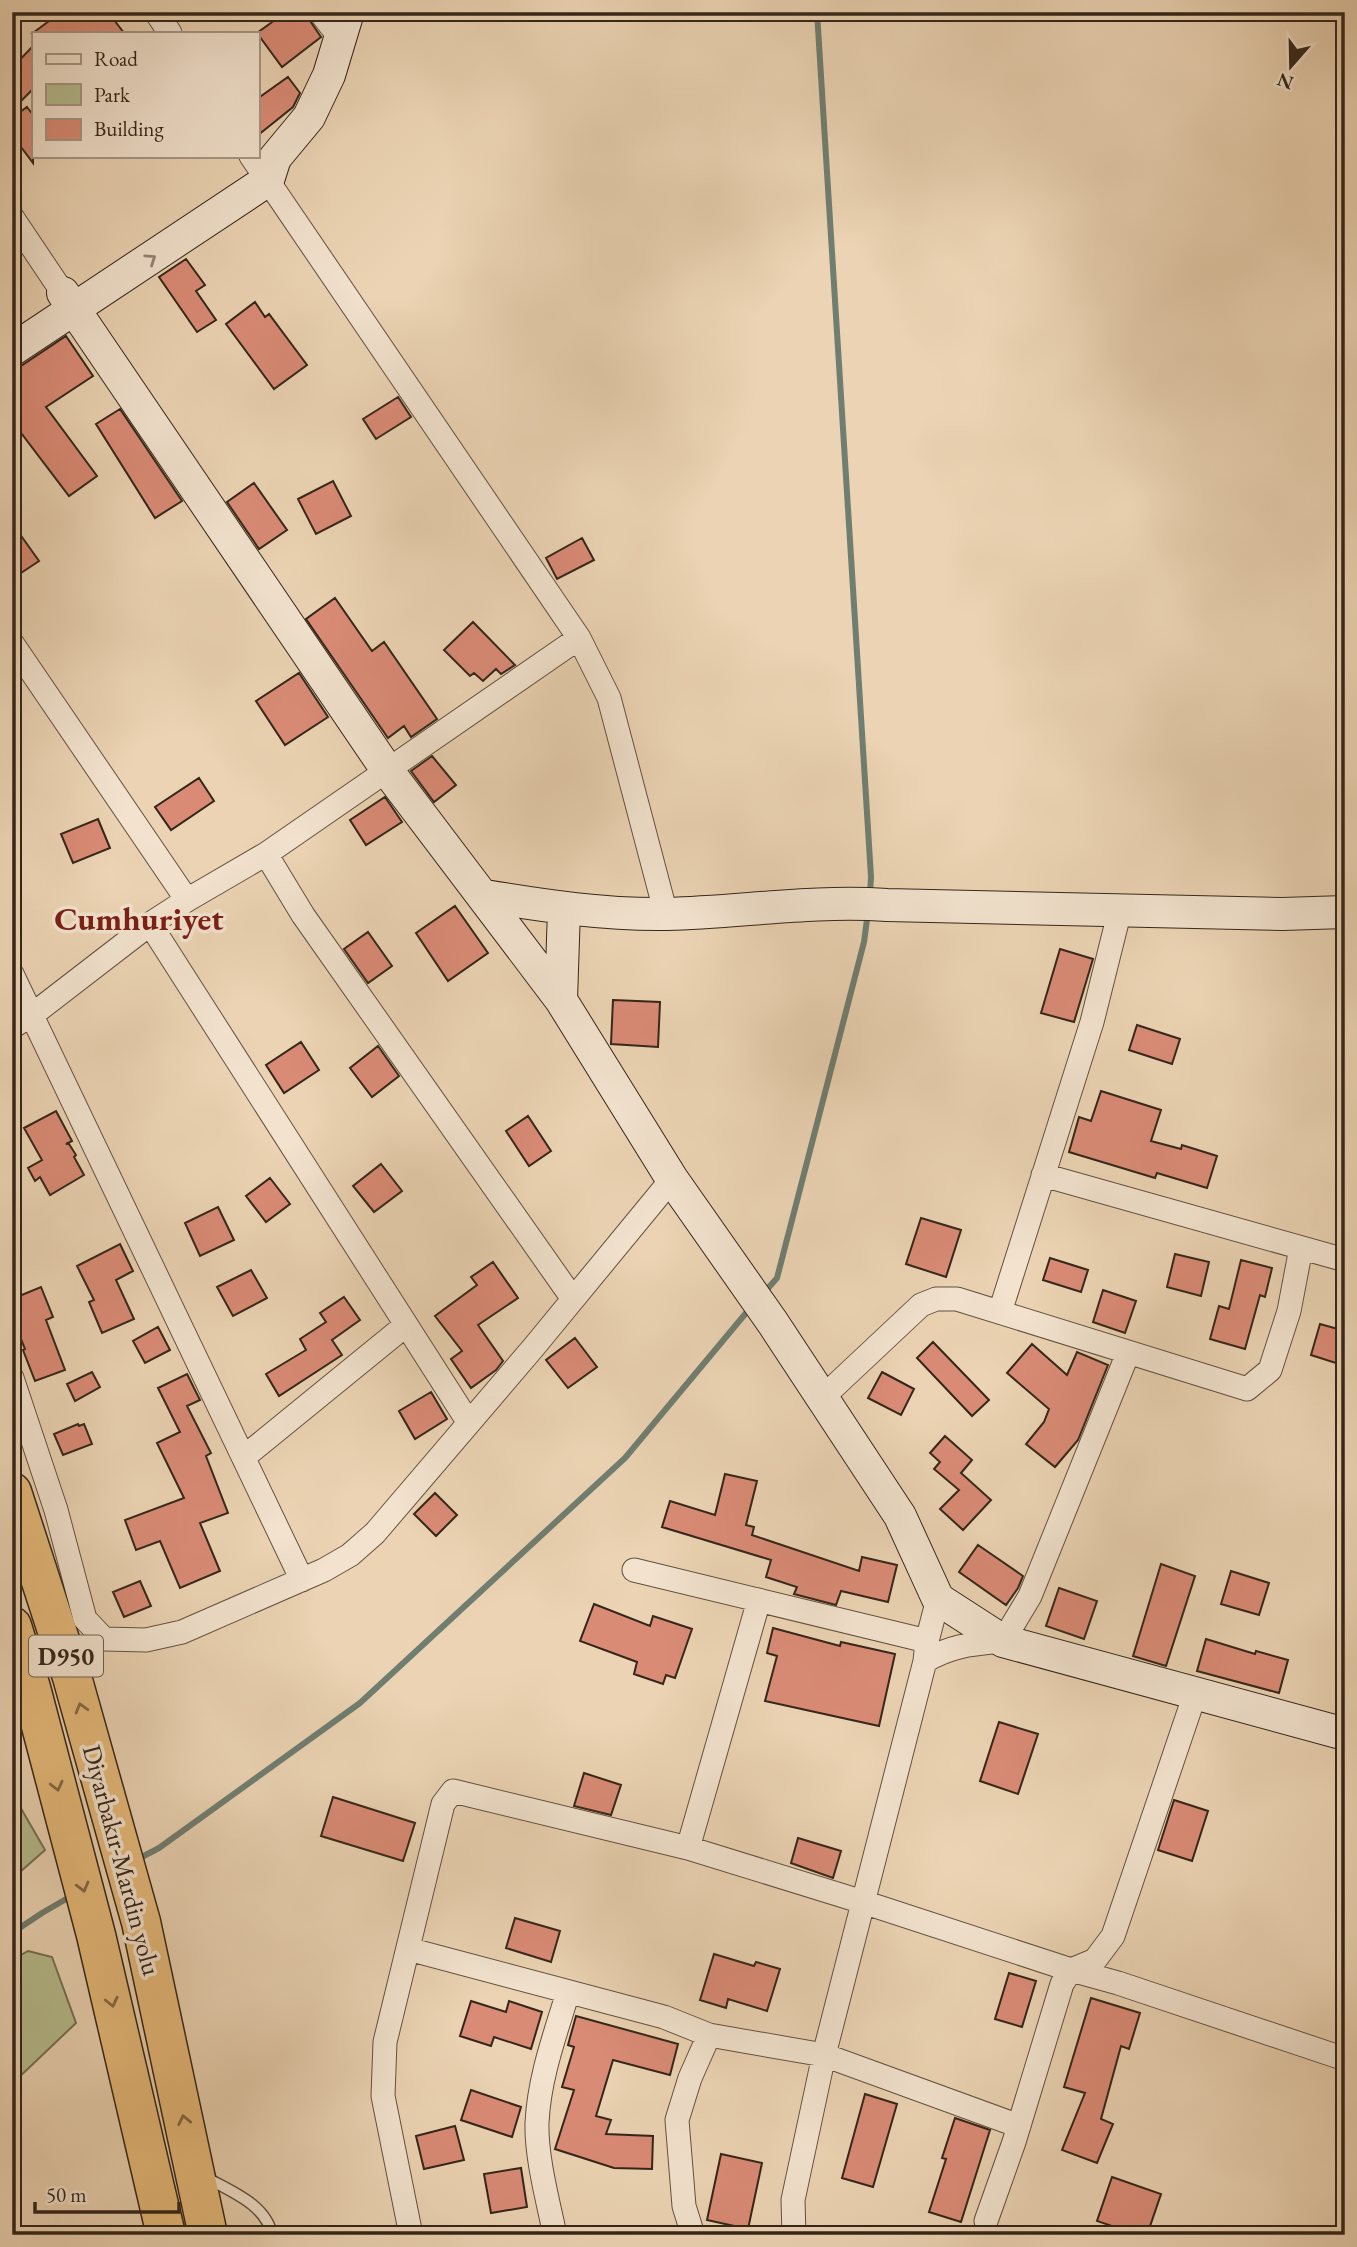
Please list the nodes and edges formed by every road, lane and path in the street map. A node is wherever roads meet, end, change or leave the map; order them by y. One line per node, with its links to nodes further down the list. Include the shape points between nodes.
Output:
1 (156, 12): 4 (street)
2 (320, 12): 3 (street)
3 (344, 25): 5 (street, via 329,75 309,117)
4 (169, 32)
5 (262, 164): 7 (street); 10 (street)
6 (12, 217): 7 (street)
7 (69, 302): 8 (street); 9 (street); 12 (street)
8 (12, 326)
9 (12, 350)
10 (579, 638): 12 (street); 19 (street, via 609,698)
11 (12, 643): 15 (street)
12 (387, 770): 13 (street); 14 (street)
13 (266, 854): 15 (street); 28 (street, via 303,915)
14 (485, 896): 16 (street); 22 (street)
15 (187, 900): 20 (street)
16 (564, 909): 19 (street); 22 (street)
17 (1119, 910): 18 (street); 19 (street, via 843,902); 24 (street, via 1092,1022)
18 (1345, 912)
19 (666, 914)
20 (150, 924): 23 (street); 30 (street)
21 (12, 974): 23 (street)
22 (561, 1000): 25 (street)
23 (22, 1021): 35 (street)
24 (1043, 1175): 26 (street); 29 (street)
25 (671, 1179): 28 (street); 33 (street)
26 (1301, 1248): 27 (street); 31 (street, via 1289,1311 1270,1370 1253,1386 1247,1389)
27 (1345, 1260)
28 (573, 1299): 34 (street)
29 (1000, 1312): 31 (street); 33 (street, via 957,1299 921,1305)
30 (406, 1325): 34 (street); 35 (street)
31 (1128, 1353): 42 (street, via 1030,1596)
32 (12, 1378): 38 (street, via 56,1510 85,1619 104,1639 146,1640 182,1633)
33 (822, 1398): 39 (street, via 900,1516)
34 (469, 1423): 38 (street, via 375,1533 350,1555)
35 (244, 1457): 38 (street)
36 (12, 1492): 55 (highway, Diyarbakır-Mardin yolu / D950, one-way to 36, via 141,1922 72,1677)
37 (634, 1570): 40 (street)
38 (302, 1580)
39 (938, 1599): 42 (street); 43 (street)
40 (759, 1600): 43 (street); 46 (street)
41 (12, 1626): 57 (highway, Diyarbakır-Mardin yolu / D950, one-way to 57, via 96,1935)
42 (1003, 1641): 43 (street); 44 (street)
43 (926, 1651): 47 (street)
44 (1195, 1694): 45 (street); 49 (street, via 1113,1936 1095,1960)
45 (1345, 1734)
46 (688, 1848): 47 (street); 48 (street, via 453,1791 443,1804)
47 (863, 1902): 49 (street); 52 (street)
48 (408, 1949): 50 (street); 60 (street, via 384,2042 383,2096)
49 (1070, 1970): 53 (street); 54 (street)
50 (568, 1992): 51 (street, via 664,2017); 61 (street, via 545,2068 537,2124)
51 (709, 2035): 52 (street); 62 (street, via 677,2120 684,2206)
52 (824, 2055): 54 (street); 63 (street, via 793,2200)
53 (1345, 2059)
54 (1019, 2126): 56 (street)
55 (194, 2171): 58 (highway, Diyarbakır-Mardin yolu / D950); 59 (lane, via 253,2204)
56 (986, 2221)
57 (166, 2235)
58 (208, 2235)
59 (272, 2235)
60 (411, 2235)
61 (555, 2235)
62 (693, 2235)
63 (794, 2235)

